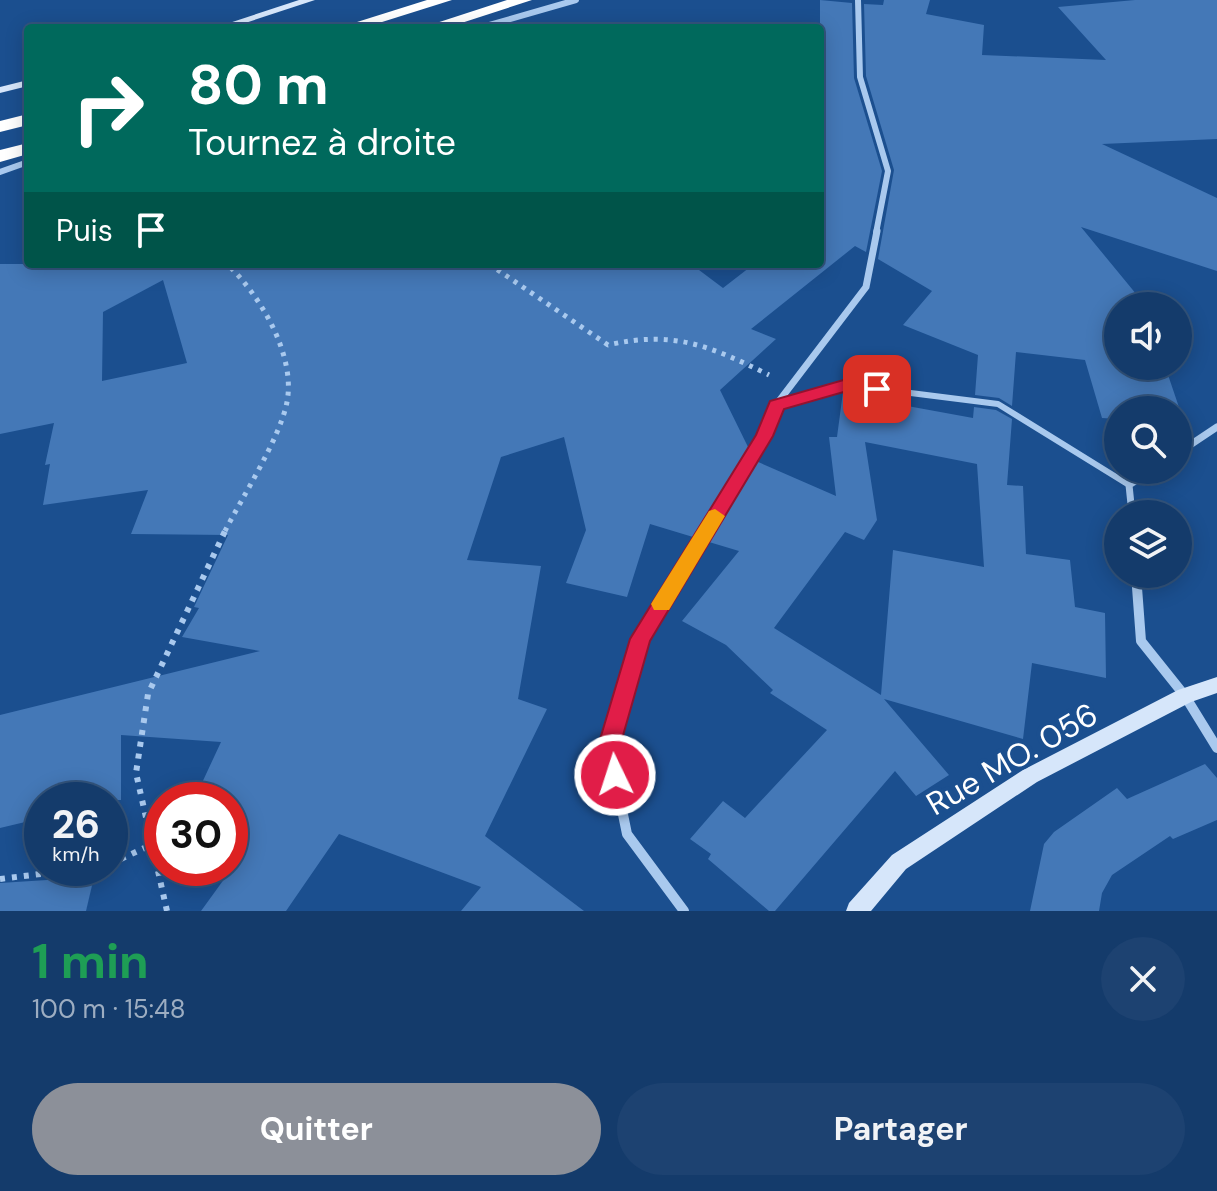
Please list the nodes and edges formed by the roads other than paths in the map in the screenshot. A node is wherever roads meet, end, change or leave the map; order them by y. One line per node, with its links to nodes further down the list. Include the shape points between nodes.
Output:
1 (310, 0): 6 (street)
2 (444, 0): 7 (highway)
3 (524, 0): 8 (highway)
4 (576, 0): 9 (street)
5 (858, 0): 18 (street, via 860,77 888,171 866,287)
6 (232, 24)
7 (360, 24)
8 (443, 24)
9 (493, 24)
10 (24, 84): 11 (street)
11 (0, 90)
12 (24, 120): 13 (highway)
13 (0, 127)
14 (24, 149): 15 (highway)
15 (0, 156)
16 (24, 163): 17 (street)
17 (0, 172)
18 (776, 405): 21 (lane, via 847,385 998,404); 27 (street, via 764,436 640,639 609,746 627,834)
19 (1217, 427): 20 (street)
20 (1192, 444)
21 (1129, 485): 22 (street)
22 (1131, 500)
23 (1137, 588): 25 (street, via 1141,641)
24 (1217, 685): 25 (street, Rue MO. 056)
25 (1185, 696): 26 (street); 28 (street, Rue MO. 056, via 1030,776 899,862)
26 (1217, 748)
27 (684, 911)
28 (857, 911)

